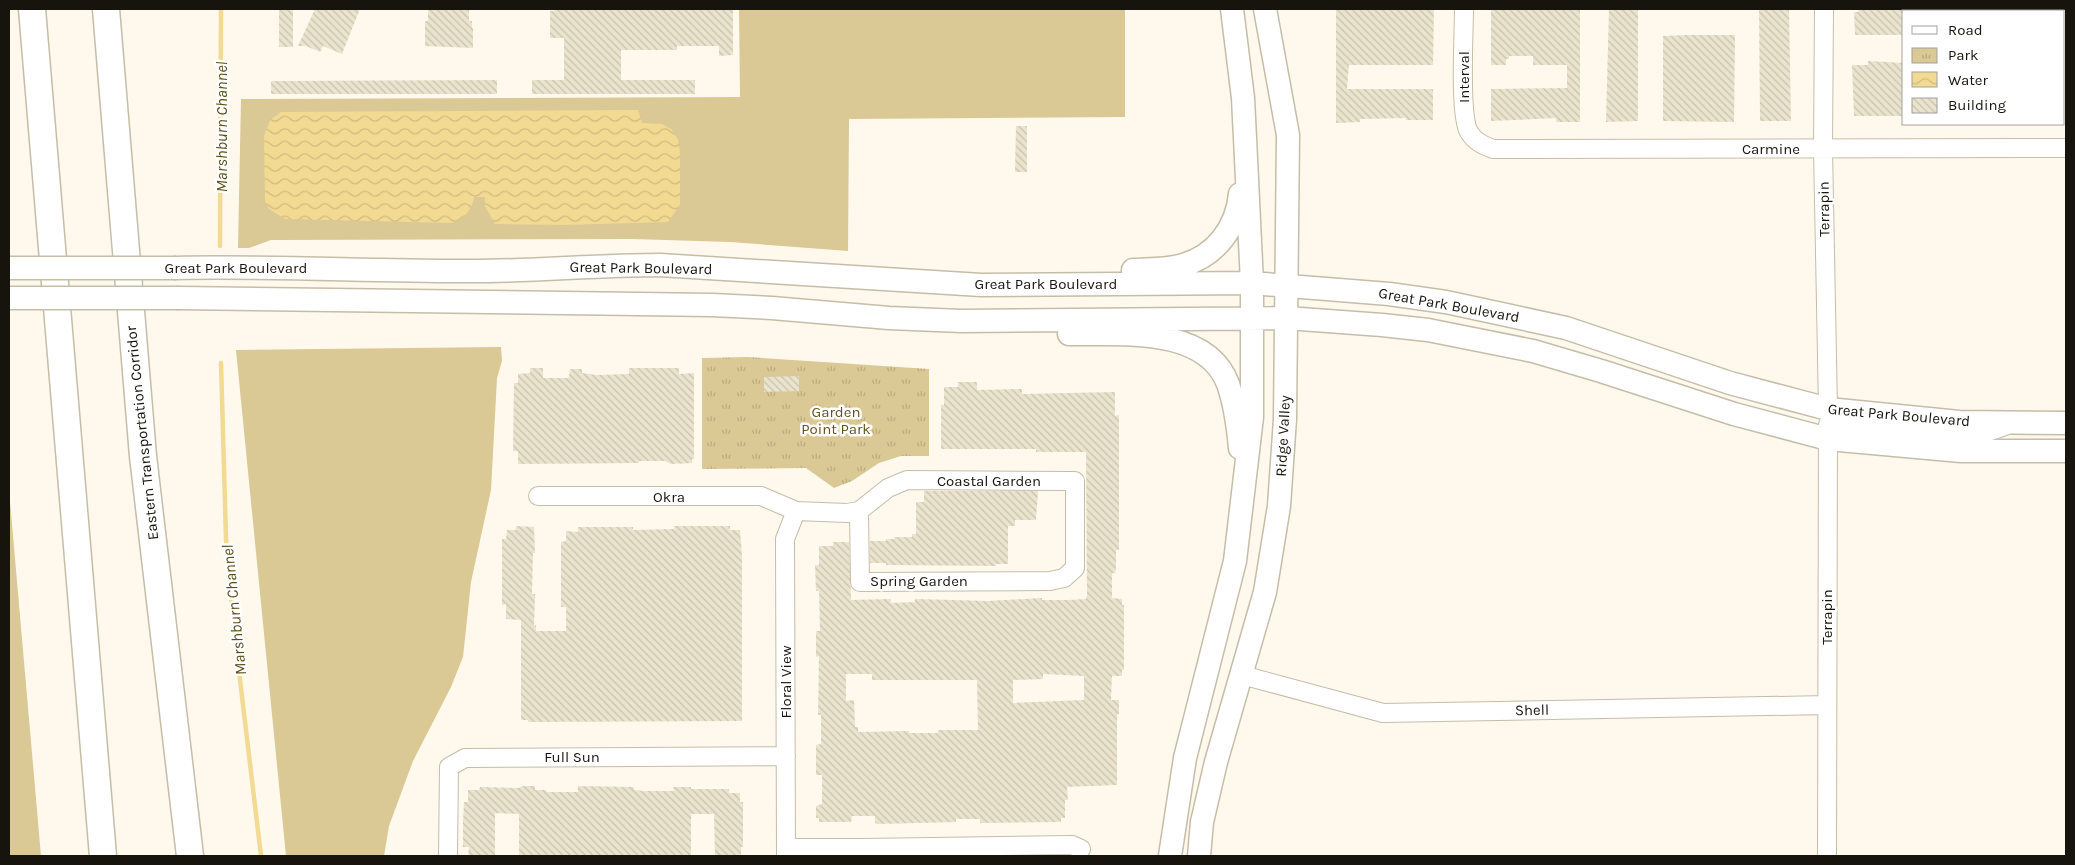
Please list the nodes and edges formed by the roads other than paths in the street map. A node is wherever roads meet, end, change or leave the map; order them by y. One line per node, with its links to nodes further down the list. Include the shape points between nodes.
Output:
1 (32, 9): 34 (highway)
2 (106, 9): 35 (highway, Eastern Transportation Corridor, via 143,456)
3 (1232, 9): 7 (main road)
4 (1265, 9): 14 (main road, Ridge Valley, via 1288,136)
5 (1464, 9): 8 (street, Interval, via 1464,115 1469,132)
6 (1824, 9): 10 (street, Terrapin)
7 (1246, 138): 12 (main road, via 1236,220 1217,245 1191,262 1163,269); 13 (main road)
8 (1477, 143): 10 (street, Carmine, via 1493,149)
9 (2066, 148): 10 (street, Carmine)
10 (1823, 149): 19 (street, Terrapin)
11 (9, 268): 12 (main road, Great Park Boulevard, bridge, via 462,271 660,265)
12 (912, 281): 13 (main road, Great Park Boulevard, via 981,285)
13 (1252, 283): 14 (main road, Great Park Boulevard); 17 (main road)
14 (1288, 286): 16 (main road, Ridge Valley); 19 (main road, Great Park Boulevard, via 1388,294 1503,313 1566,328 1730,383)
15 (9, 298): 18 (main road, Great Park Boulevard, bridge, via 712,305)
16 (1287, 318): 17 (main road, Great Park Boulevard); 22 (main road, Great Park Boulevard, via 1428,330 1533,351 1734,414); 29 (main road, Ridge Valley, via 1279,506 1265,592)
17 (1252, 319): 18 (main road, Great Park Boulevard); 25 (main road, via 1252,417)
18 (961, 321): 25 (main road, via 1066,334 1168,338 1205,354 1227,383 1237,419)
19 (1828, 410): 20 (main road, Great Park Boulevard, via 1959,422)
20 (2017, 423): 21 (main road, Great Park Boulevard); 22 (street, via 1979,435 1828,424)
21 (2066, 423)
22 (1828, 438): 23 (main road, Great Park Boulevard, via 1961,451); 30 (street, Terrapin)
23 (2066, 451)
24 (538, 496): 26 (street, Okra, via 761,496)
25 (1244, 498): 37 (main road, via 1235,561 1185,758)
26 (796, 511): 27 (street); 31 (street, Floral View, via 785,539)
27 (859, 511): 28 (street, Spring Garden, via 860,582); 28 (street, Coastal Garden, via 888,488 907,480 1075,481 1075,568 1064,578)
28 (1050, 581)
29 (1242, 674): 30 (street, Shell, via 1384,713); 38 (main road, Ridge Valley, via 1216,762 1202,822)
30 (1827, 705): 39 (street, Terrapin)
31 (786, 756): 33 (street, Floral View); 36 (street, Full Sun, via 465,758 449,767)
32 (1081, 849): 33 (street, via 1072,845)
33 (786, 852)
34 (103, 856)
35 (190, 856)
36 (448, 856)
37 (1170, 856)
38 (1199, 856)
39 (1827, 856)

